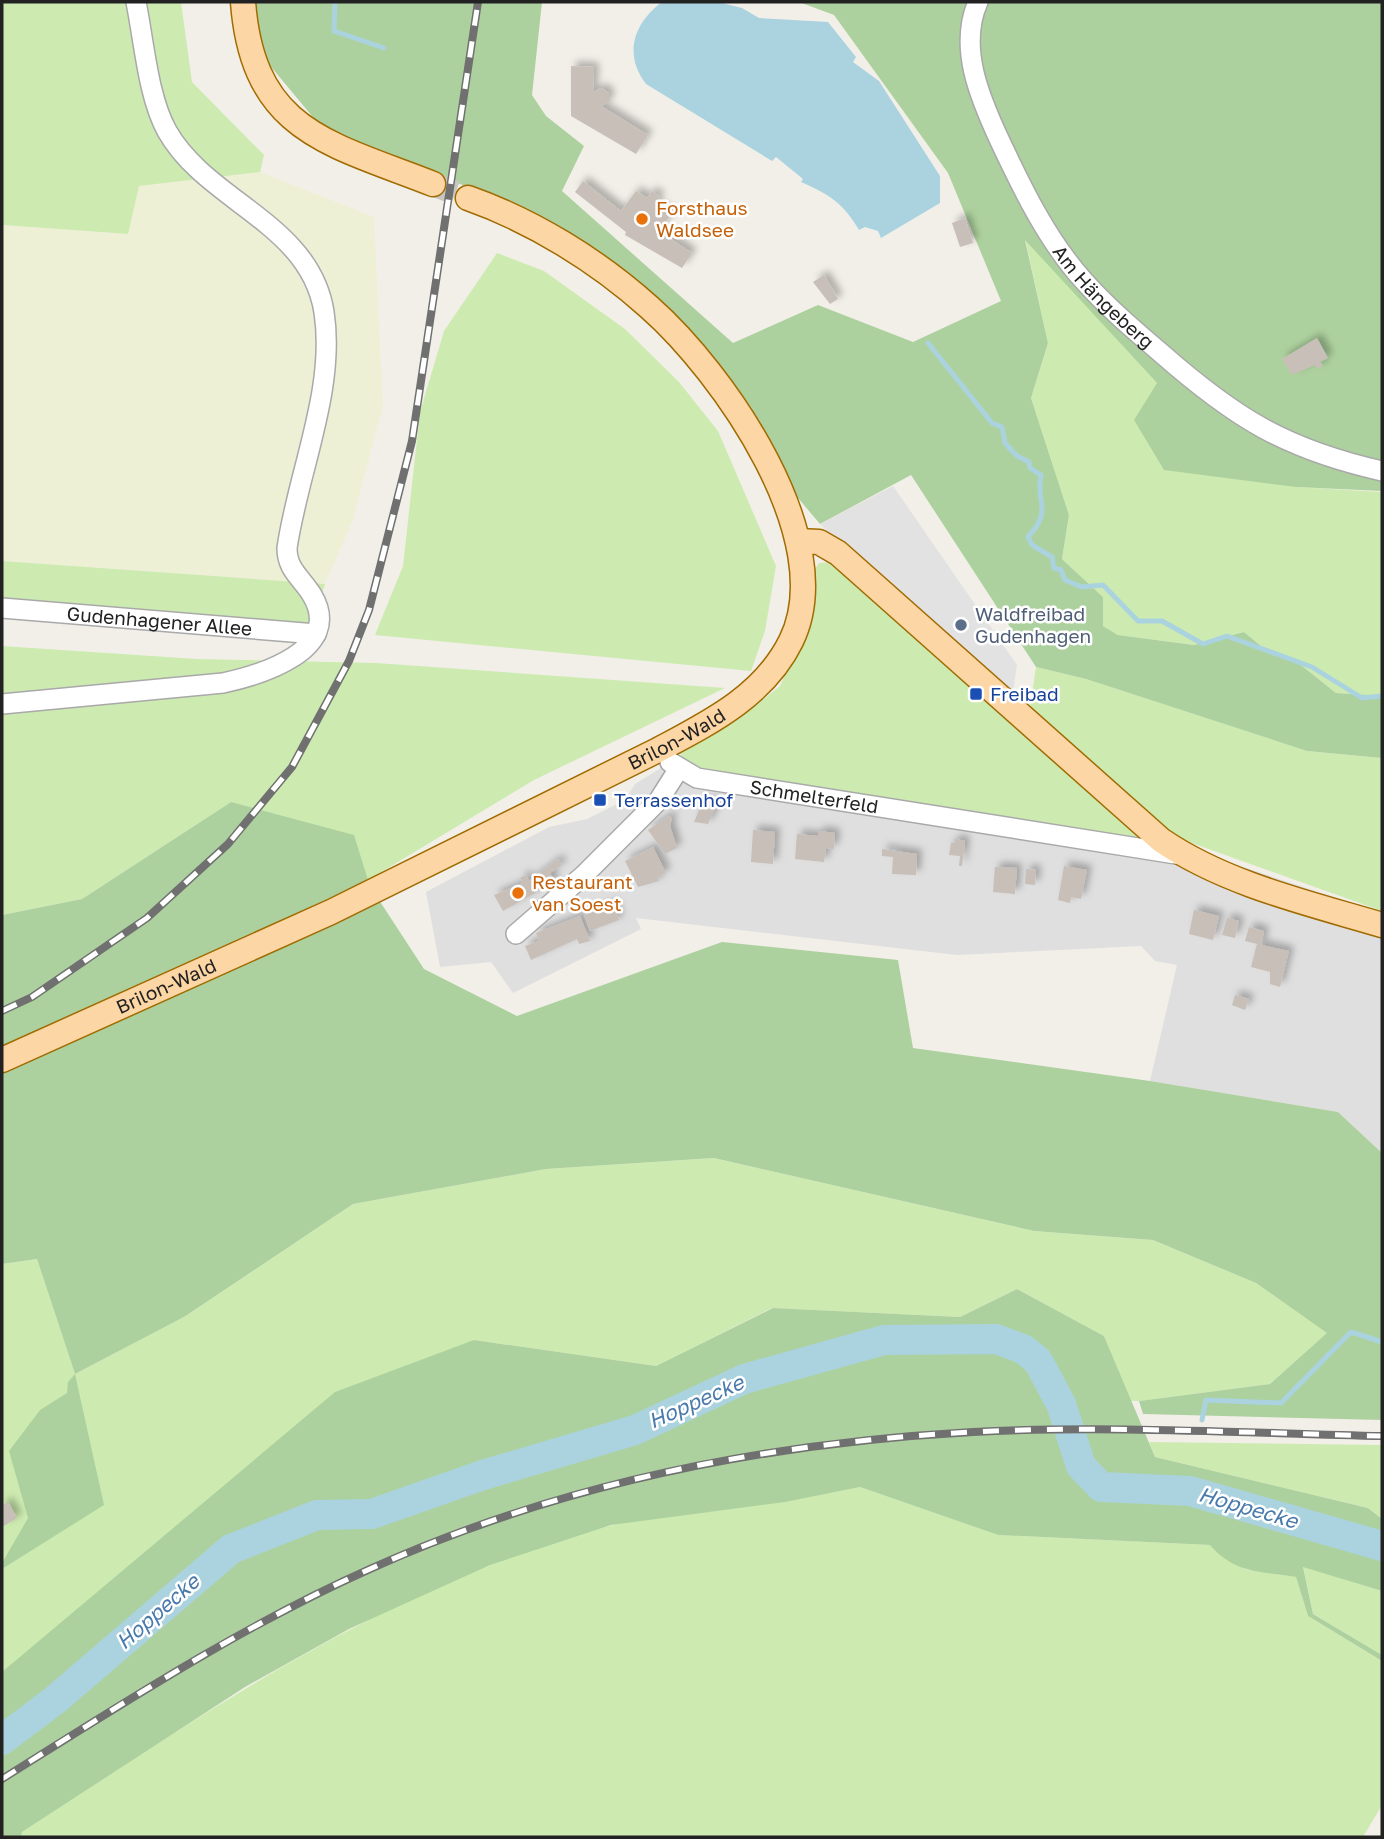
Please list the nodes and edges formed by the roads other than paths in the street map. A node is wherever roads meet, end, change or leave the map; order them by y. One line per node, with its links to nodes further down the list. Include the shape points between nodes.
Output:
1 (136, 2): 9 (street, via 158,111 167,131 197,166 279,232 300,256 324,310 325,376 287,548 290,568 316,603)
2 (243, 2): 4 (main road, via 256,71 270,97 290,117 336,146)
3 (978, 2): 6 (street, Am Hängeberg, via 971,32 977,86 1023,187 1082,279 1208,394 1253,425 1303,450)
4 (433, 184)
5 (468, 198): 7 (main road, Brilon-Wald, via 588,260 633,293 686,342 745,423 783,499)
6 (1382, 471)
7 (798, 541): 11 (main road, Schmelterfeld, via 819,542 838,553); 14 (main road, Brilon-Wald, via 803,590 794,634 764,681 729,710 451,855)
8 (2, 608): 9 (street, Gudenhagener Allee)
9 (316, 634): 10 (street, via 292,659 241,679)
10 (2, 705)
11 (1183, 855): 12 (main road, Schmelterfeld); 13 (street, Schmelterfeld, via 814,799 697,778 674,766 659,800)
12 (1382, 925)
13 (516, 934)
14 (2, 1060)

